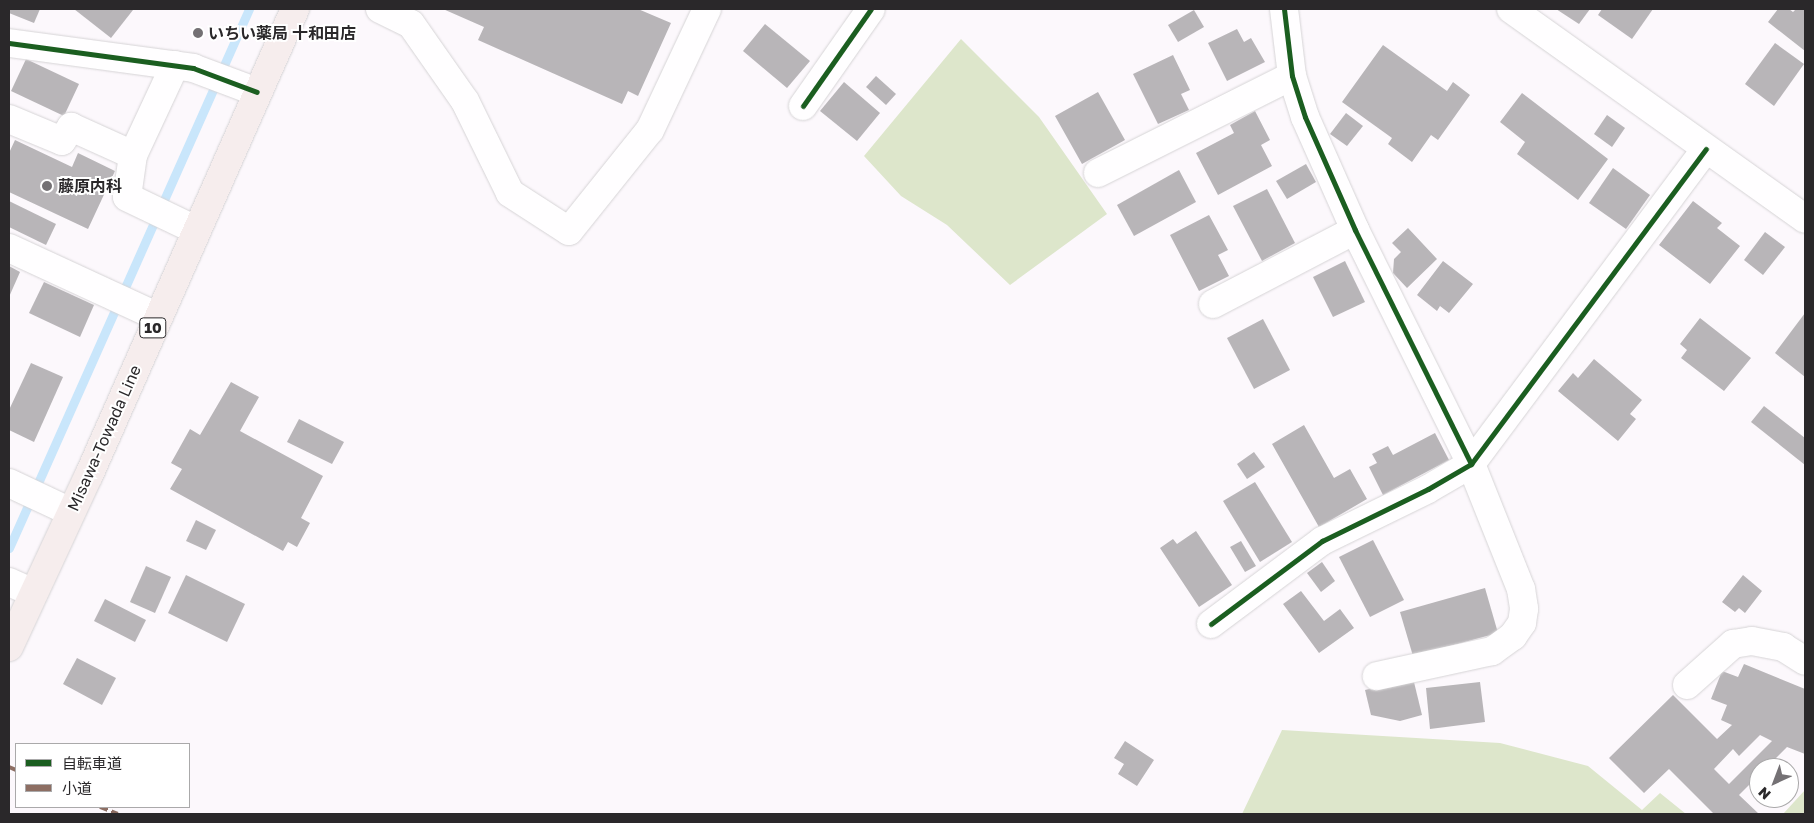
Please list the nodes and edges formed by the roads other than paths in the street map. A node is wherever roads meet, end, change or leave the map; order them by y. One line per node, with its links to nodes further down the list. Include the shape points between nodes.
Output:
1 (295, 9): 10 (main road, Misawa-Towada Line / 10)
2 (380, 9): 3 (street, via 411,24 465,101 510,193 569,231 650,130)
3 (707, 9)
4 (871, 9): 11 (street)
5 (1284, 9): 9 (street)
6 (1511, 9): 13 (street)
7 (9, 44): 8 (street)
8 (175, 65): 10 (street, via 193,68); 14 (street)
9 (1292, 76): 15 (street); 18 (street, via 1305,117)
10 (257, 92): 17 (main road, Misawa-Towada Line / 10)
11 (803, 106)
12 (9, 119): 14 (street, via 62,141 71,127)
13 (1706, 149): 16 (street); 22 (street)
14 (133, 155): 17 (street, via 127,197)
15 (1098, 173)
16 (1805, 219)
17 (196, 230): 21 (main road, Misawa-Towada Line / 10)
18 (1355, 230): 20 (street); 22 (street)
19 (9, 248): 21 (street)
20 (1214, 304)
21 (158, 316): 24 (main road, Misawa-Towada Line / 10)
22 (1471, 464): 27 (street, via 1322,541); 30 (street, via 1521,589 1522,623 1513,636 1492,651)
23 (9, 483): 24 (street)
24 (71, 512): 26 (main road, Misawa-Towada Line / 10)
25 (9, 582): 26 (street)
26 (34, 593): 28 (main road, Misawa-Towada Line / 10)
27 (1211, 624)
28 (9, 647)
29 (1805, 661): 31 (street, via 1783,647 1752,641 1733,644)
30 (1377, 676)
31 (1687, 685)

